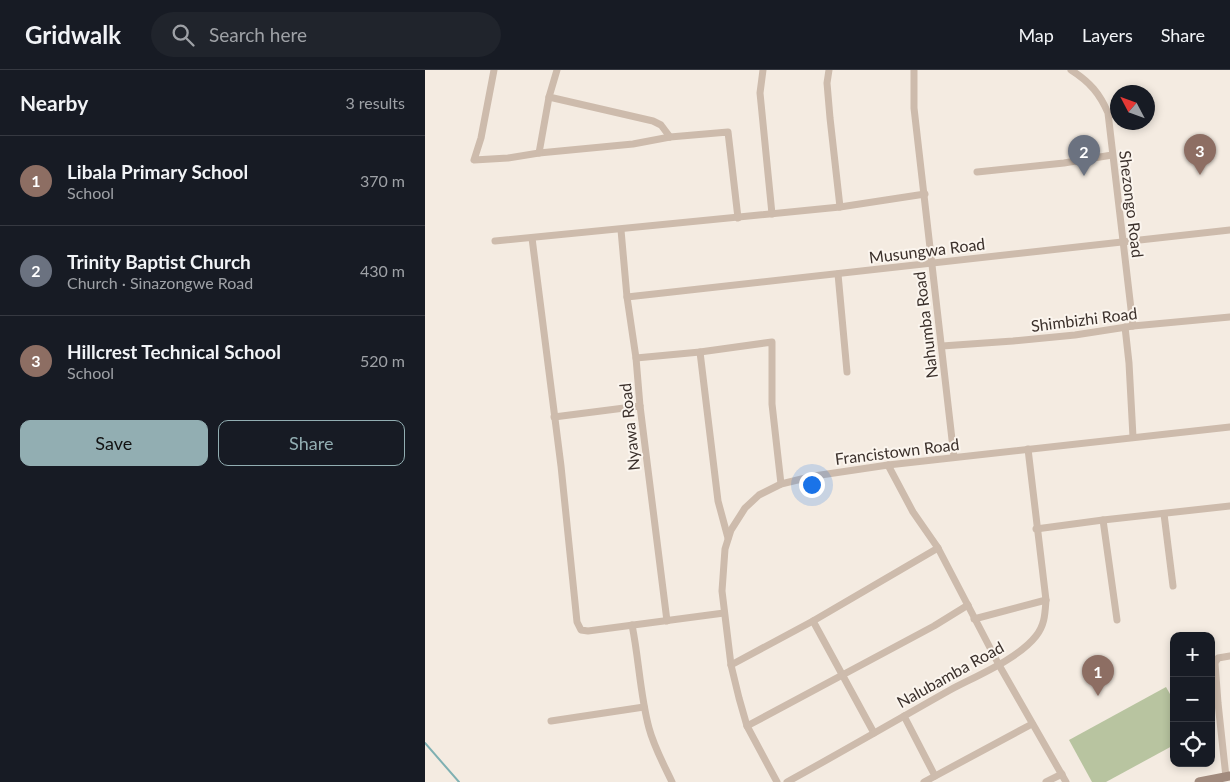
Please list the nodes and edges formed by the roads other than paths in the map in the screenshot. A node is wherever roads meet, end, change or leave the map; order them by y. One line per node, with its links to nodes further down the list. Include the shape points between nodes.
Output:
1 (494, 70): 9 (street, via 474,160)
2 (557, 70): 7 (street)
3 (763, 70): 14 (street, via 760,94)
4 (829, 70): 13 (street, via 827,83)
5 (914, 70): 12 (street, Nahumba Road, via 914,108)
6 (1071, 70): 10 (street, Shezongo Road, via 1101,96 1108,114)
7 (549, 97): 8 (street, via 653,121); 9 (street)
8 (670, 137): 9 (street); 15 (street, via 728,132)
9 (539, 152)
10 (1112, 155): 11 (street); 20 (street, Shezongo Road)
11 (977, 172)
12 (925, 194): 13 (street); 21 (street, Nahumba Road)
13 (840, 207): 14 (street)
14 (772, 214): 15 (street)
15 (738, 218): 16 (street)
16 (621, 230): 18 (street); 23 (street, Nyawa Road)
17 (1230, 230): 20 (street, Musungwa Road)
18 (532, 238): 19 (street); 32 (street)
19 (495, 241)
20 (1124, 242): 21 (street, Musungwa Road); 25 (street, Shezongo Road)
21 (932, 263): 22 (street, Musungwa Road); 27 (street, Nahumba Road)
22 (838, 274): 23 (street, Musungwa Road); 30 (street)
23 (627, 297): 29 (street, Nyawa Road)
24 (1230, 317): 25 (street, Shimbizhi Road)
25 (1133, 326): 26 (street, Shimbizhi Road)
26 (1125, 327): 27 (street, Shimbizhi Road, via 1067,336); 34 (street)
27 (942, 346): 36 (street, Nahumba Road)
28 (700, 352): 29 (street); 38 (street, via 771,342 772,404); 43 (street, via 718,501)
29 (636, 358): 31 (street, Nyawa Road)
30 (847, 372)
31 (640, 406): 32 (street); 51 (street, Nyawa Road)
32 (554, 418): 53 (street, via 577,622 581,630 588,631)
33 (1230, 427): 34 (street, Francistown Road)
34 (1133, 438): 35 (street, Francistown Road)
35 (1028, 449): 36 (street, Francistown Road); 42 (street, Nalubamba Road)
36 (954, 458): 37 (street, Francistown Road)
37 (888, 465): 38 (street, Francistown Road); 44 (street)
38 (781, 484): 43 (street, Francistown Road, via 767,490 745,508)
39 (1230, 506): 40 (street)
40 (1164, 514): 41 (street); 45 (street)
41 (1103, 520): 42 (street); 50 (street)
42 (1036, 529): 46 (street, Nalubamba Road)
43 (727, 538): 48 (street, Francistown Road, via 722,577)
44 (937, 548): 47 (street); 52 (street)
45 (1173, 586)
46 (1046, 600): 49 (street); 56 (street, Nalubamba Road, via 1044,622 1036,636)
47 (968, 606): 49 (street); 57 (street)
48 (724, 614): 51 (street); 55 (street, Francistown Road)
49 (974, 619): 56 (street)
50 (1117, 620)
51 (667, 621): 53 (street)
52 (813, 622): 55 (street); 57 (street)
53 (632, 625): 58 (street)
54 (1230, 656): 66 (street, via 1218,658 1215,663)
55 (731, 664): 62 (street, Francistown Road)
56 (999, 665): 59 (street, Nalubamba Road); 61 (street)
57 (842, 675): 62 (street); 63 (street)
58 (644, 707): 60 (street); 67 (street, via 655,746)
59 (904, 716): 63 (street, Nalubamba Road); 65 (street)
60 (551, 721)
61 (1032, 724): 64 (street); 65 (street)
62 (747, 726): 68 (street, Francistown Road)
63 (874, 733): 69 (street, Nalubamba Road)
64 (1061, 774): 71 (street); 72 (street)
65 (935, 776): 70 (street)
66 (1228, 776): 73 (street)
67 (672, 782)
68 (777, 782)
69 (787, 782)
70 (924, 782)
71 (1047, 782)
72 (1066, 782)
73 (1199, 782)

